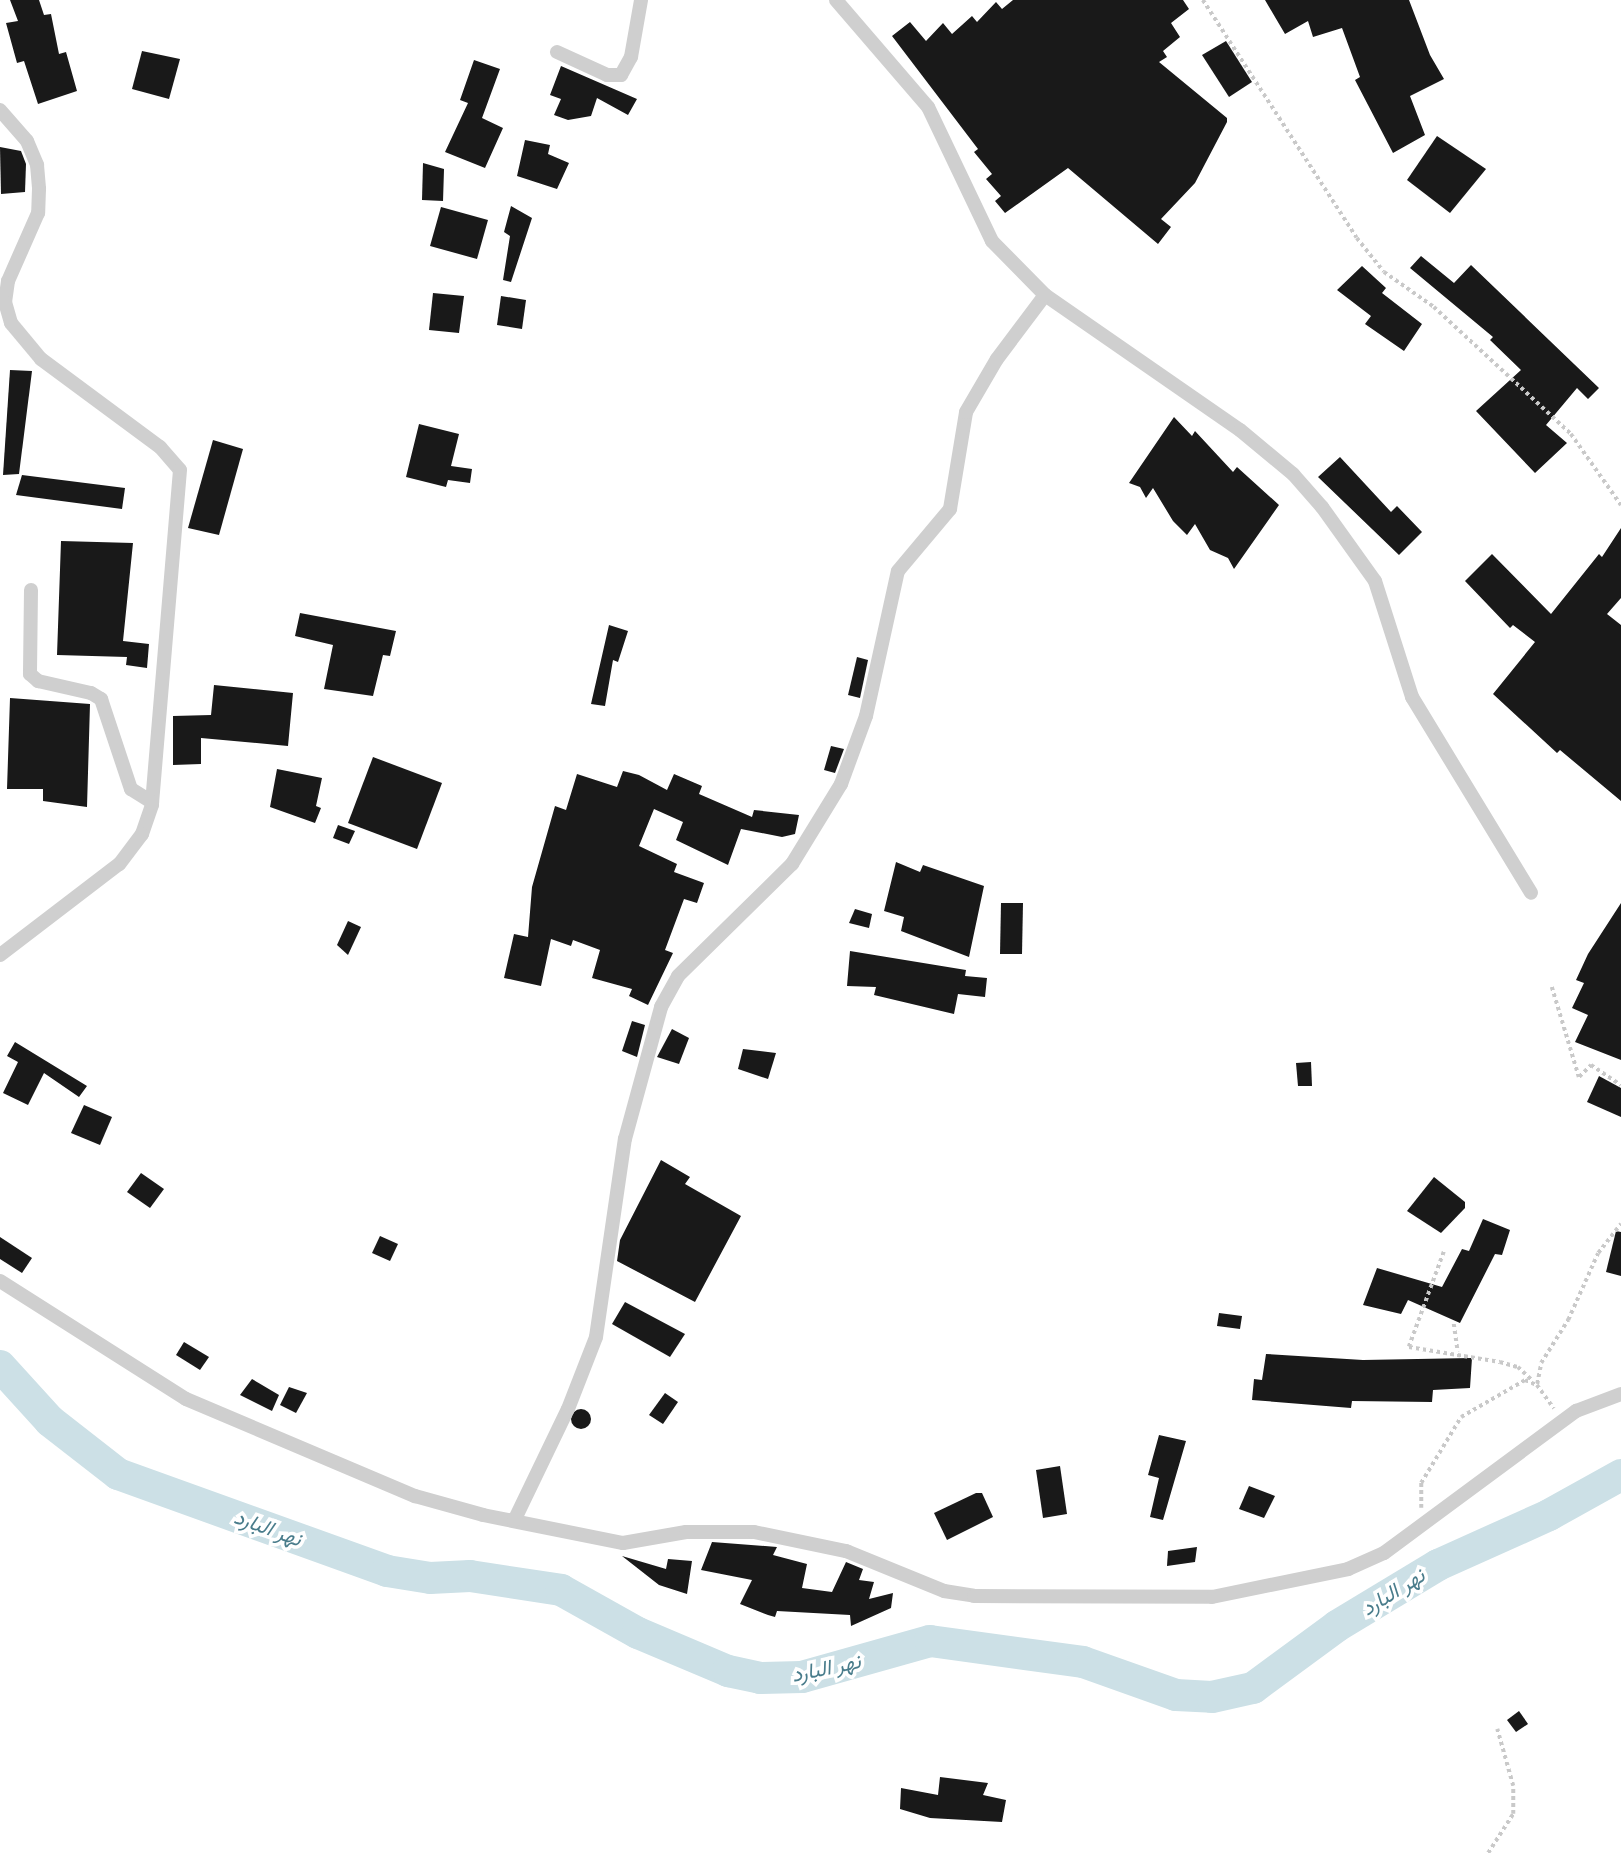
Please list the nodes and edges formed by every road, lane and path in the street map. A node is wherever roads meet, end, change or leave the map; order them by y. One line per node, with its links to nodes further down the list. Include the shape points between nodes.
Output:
1 (641, 0): 4 (street, via 629,65 621,75 607,75)
2 (836, 0): 6 (street, via 928,107 992,241)
3 (1203, 0): 7 (path, via 1357,238 1384,272 1434,307 1571,434)
4 (557, 52)
5 (0, 110): 9 (street, via 27,141 37,165 39,189 38,213 8,281 5,302 11,323 41,359 160,447 180,470)
6 (1045, 295): 10 (street, via 1240,430 1293,474 1322,507 1375,581 1412,697); 23 (street, via 990,368 965,412 950,509 898,571 866,716 841,784 792,863 678,976 661,1007 625,1139 596,1337 578,1388)
7 (1621, 505)
8 (31, 590): 9 (street, via 30,674 38,681 101,699 131,789)
9 (152, 802): 11 (street, via 132,852)
10 (1531, 893)
11 (0, 955)
12 (1552, 987): 13 (path, via 1579,1077 1591,1065)
13 (1621, 1086)
14 (1621, 1224): 19 (path, via 1598,1253)
15 (1444, 1252): 18 (path, via 1409,1347)
16 (0, 1281): 23 (street, via 186,1399 415,1496)
17 (1454, 1324): 18 (path)
18 (1458, 1352): 19 (path, via 1518,1367)
19 (1535, 1383): 21 (path); 22 (path, via 1519,1382 1485,1400 1448,1432 1421,1483 1418,1499)
20 (1621, 1394): 21 (street)
21 (1563, 1420): 22 (street)
22 (1425, 1520): 23 (street, via 1384,1553 1348,1569 1212,1597 974,1596 944,1591 846,1551 754,1532 686,1531 623,1543)
23 (514, 1521)
24 (1497, 1729): 25 (path, via 1513,1786 1513,1814)
25 (1488, 1853)

